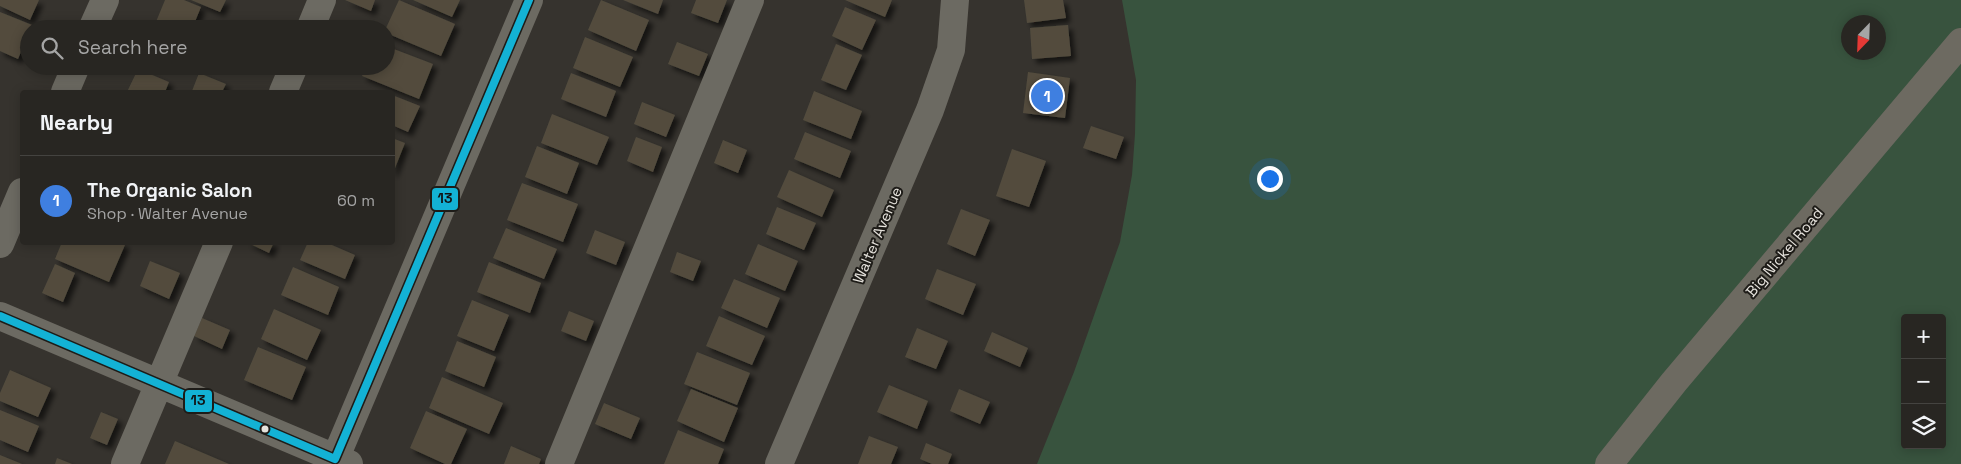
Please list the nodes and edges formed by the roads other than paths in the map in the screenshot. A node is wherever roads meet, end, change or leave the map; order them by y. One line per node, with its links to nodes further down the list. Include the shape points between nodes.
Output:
1 (105, 0): 6 (street)
2 (322, 0): 7 (street)
3 (529, 0): 18 (street)
4 (750, 0): 20 (street)
5 (955, 0): 21 (street, Walter Avenue, via 951,50 930,110)
6 (96, 20)
7 (314, 20)
8 (1961, 42): 22 (main road, Big Nickel Road)
9 (72, 75): 11 (street)
10 (290, 75): 12 (street)
11 (66, 90)
12 (284, 90)
13 (20, 197): 14 (street)
14 (0, 244)
15 (218, 245): 17 (street)
16 (0, 316): 17 (street)
17 (159, 384): 18 (street); 19 (street)
18 (339, 462)
19 (125, 464)
20 (558, 464)
21 (779, 464)
22 (1608, 464)

